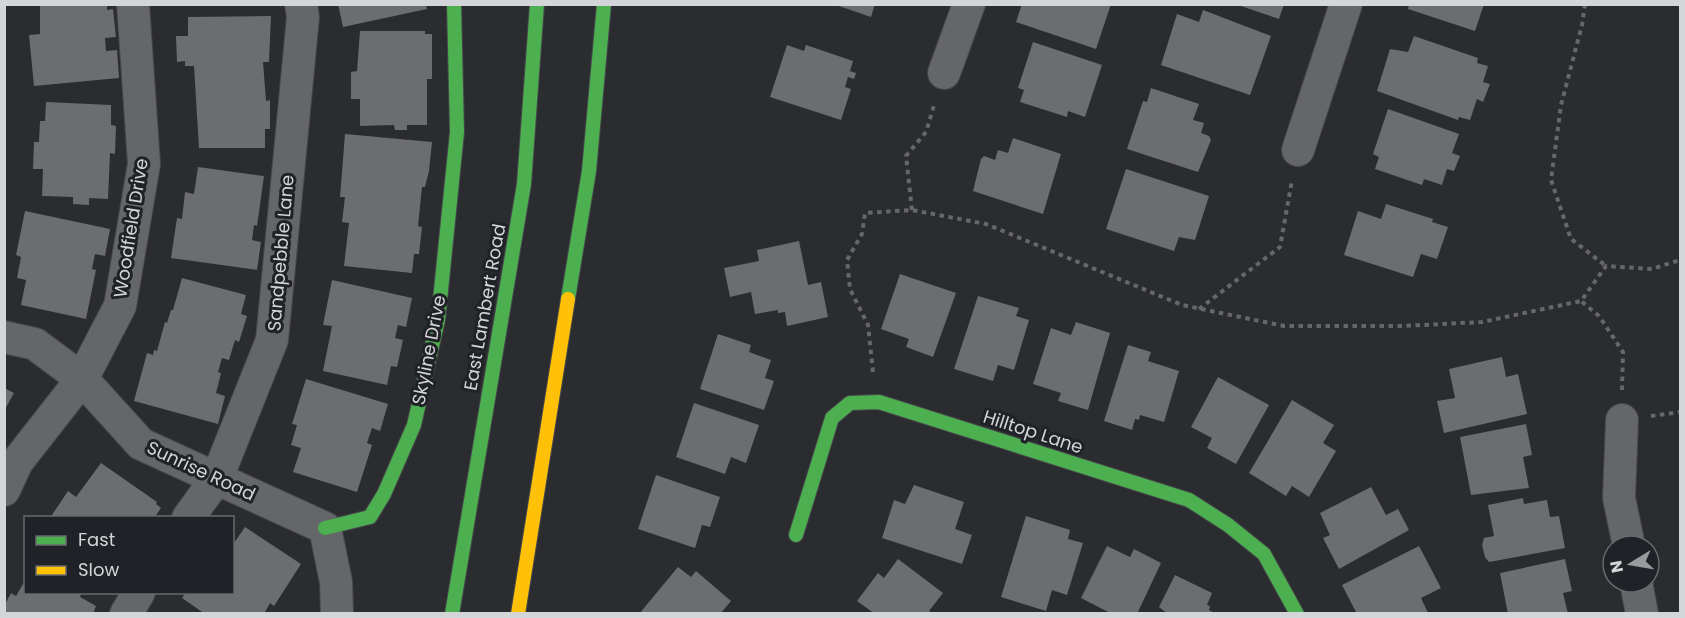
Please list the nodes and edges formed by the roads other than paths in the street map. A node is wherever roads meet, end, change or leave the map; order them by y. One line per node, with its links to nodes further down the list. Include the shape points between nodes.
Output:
1 (134, 4): 11 (street, Woodfield Drive, via 144,164 120,306)
2 (301, 4): 13 (street, Sandpebble Lane, via 303,17 272,340)
3 (454, 4): 16 (street, Skyline Drive, via 457,132 438,320 414,425 370,517)
4 (537, 4): 23 (street, East Lambert Road, via 524,184)
5 (604, 4): 24 (street, via 589,171)
6 (969, 4): 8 (street)
7 (1346, 4): 9 (street)
8 (944, 73)
9 (1298, 150)
10 (4, 337): 11 (street, Sunrise Road, via 34,344)
11 (82, 379): 13 (street, Sunrise Road, via 141,444); 14 (street, Woodfield Drive, via 17,462)
12 (1622, 420): 17 (street, via 1619,498)
13 (217, 478): 15 (street, Sandpebble Lane); 16 (street, Sunrise Road)
14 (4, 490)
15 (189, 516)
16 (325, 528): 22 (street, via 336,582)
17 (1626, 534)
18 (796, 535): 25 (street, Hilltop Lane, via 831,418 850,403 879,402 1189,500 1264,554)
19 (138, 594): 21 (street)
20 (1638, 594): 26 (street)
21 (126, 614)
22 (337, 614)
23 (452, 614)
24 (518, 614)
25 (1297, 614)
26 (1642, 614)

